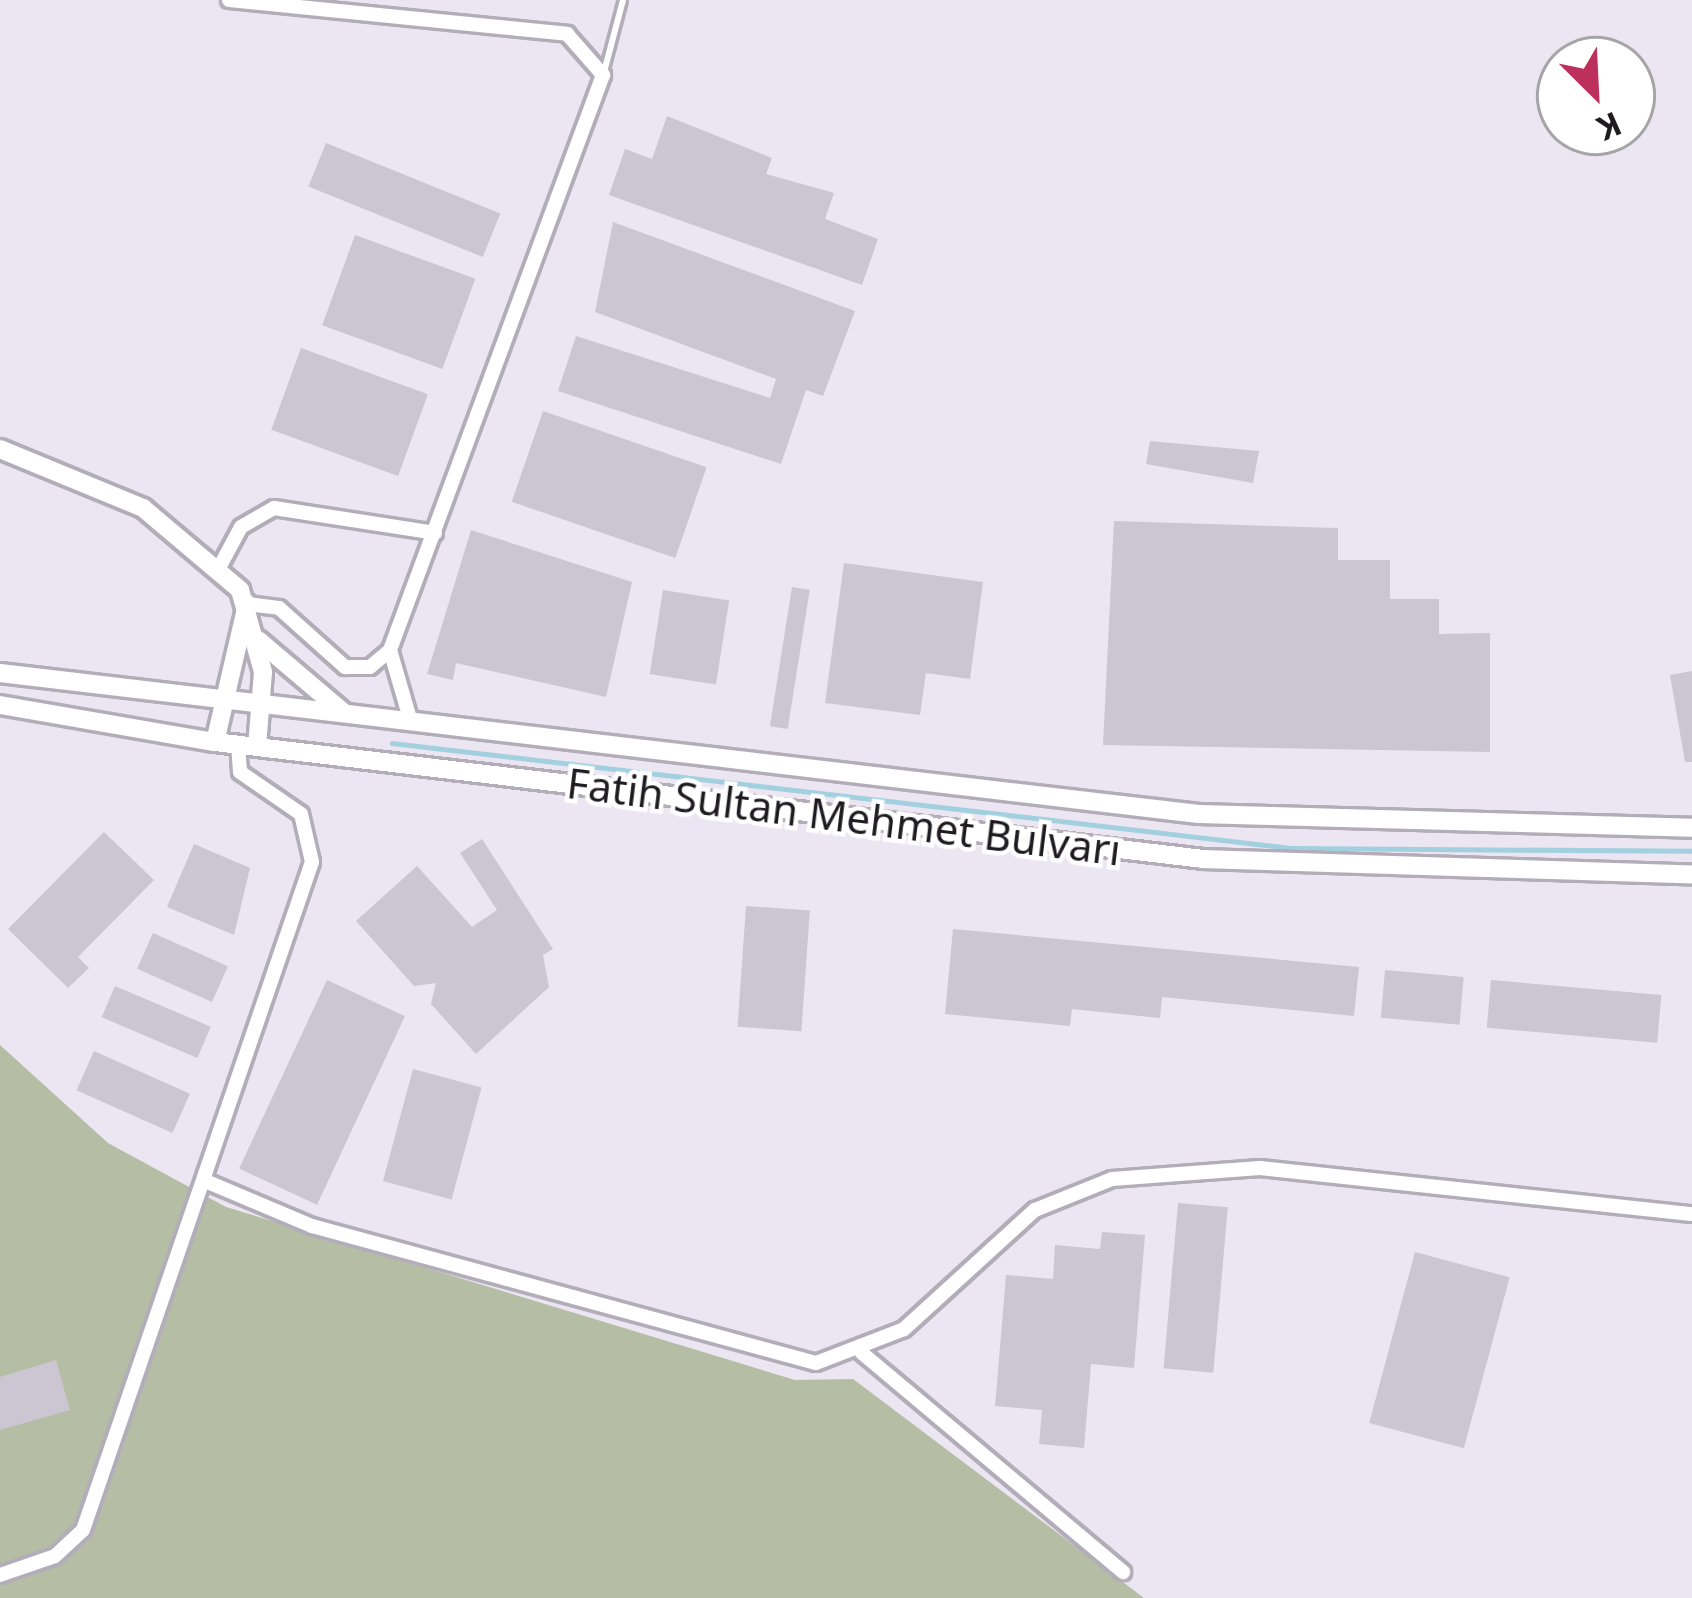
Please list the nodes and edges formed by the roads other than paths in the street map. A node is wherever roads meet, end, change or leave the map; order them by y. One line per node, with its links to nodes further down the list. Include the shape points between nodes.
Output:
1 (229, 0): 3 (street, via 567,34)
2 (623, 0): 3 (lane)
3 (603, 76): 5 (street)
4 (0, 449): 6 (main road, via 143,508)
5 (435, 533): 6 (street, via 274,508 241,527); 9 (street)
6 (220, 566): 7 (main road)
7 (247, 604): 8 (main road); 9 (street, via 279,608 345,667 370,667); 11 (main road)
8 (258, 640): 12 (main road); 14 (main road)
9 (390, 650): 15 (street)
10 (0, 673): 11 (main road, Fatih Sultan Mehmet Bulvarı)
11 (222, 696): 12 (main road, Fatih Sultan Mehmet Bulvarı); 16 (main road)
12 (265, 701): 14 (main road, Fatih Sultan Mehmet Bulvarı); 17 (main road)
13 (0, 705): 16 (main road, Fatih Sultan Mehmet Bulvarı)
14 (343, 712): 15 (main road, Fatih Sultan Mehmet Bulvarı)
15 (410, 719): 18 (main road, Fatih Sultan Mehmet Bulvarı, via 1199,814)
16 (215, 742): 17 (main road, Fatih Sultan Mehmet Bulvarı)
17 (248, 746): 19 (main road, Fatih Sultan Mehmet Bulvarı, via 1203,859); 20 (street, via 240,772 301,814 312,862)
18 (1692, 828)
19 (1692, 874)
20 (210, 1183): 22 (street, via 312,1226 742,1346 816,1363); 24 (street, via 83,1530 55,1556)
21 (1692, 1214): 22 (street, via 1260,1168 1112,1179 1035,1210)
22 (862, 1353): 23 (street)
23 (1123, 1572)
24 (0, 1575)

